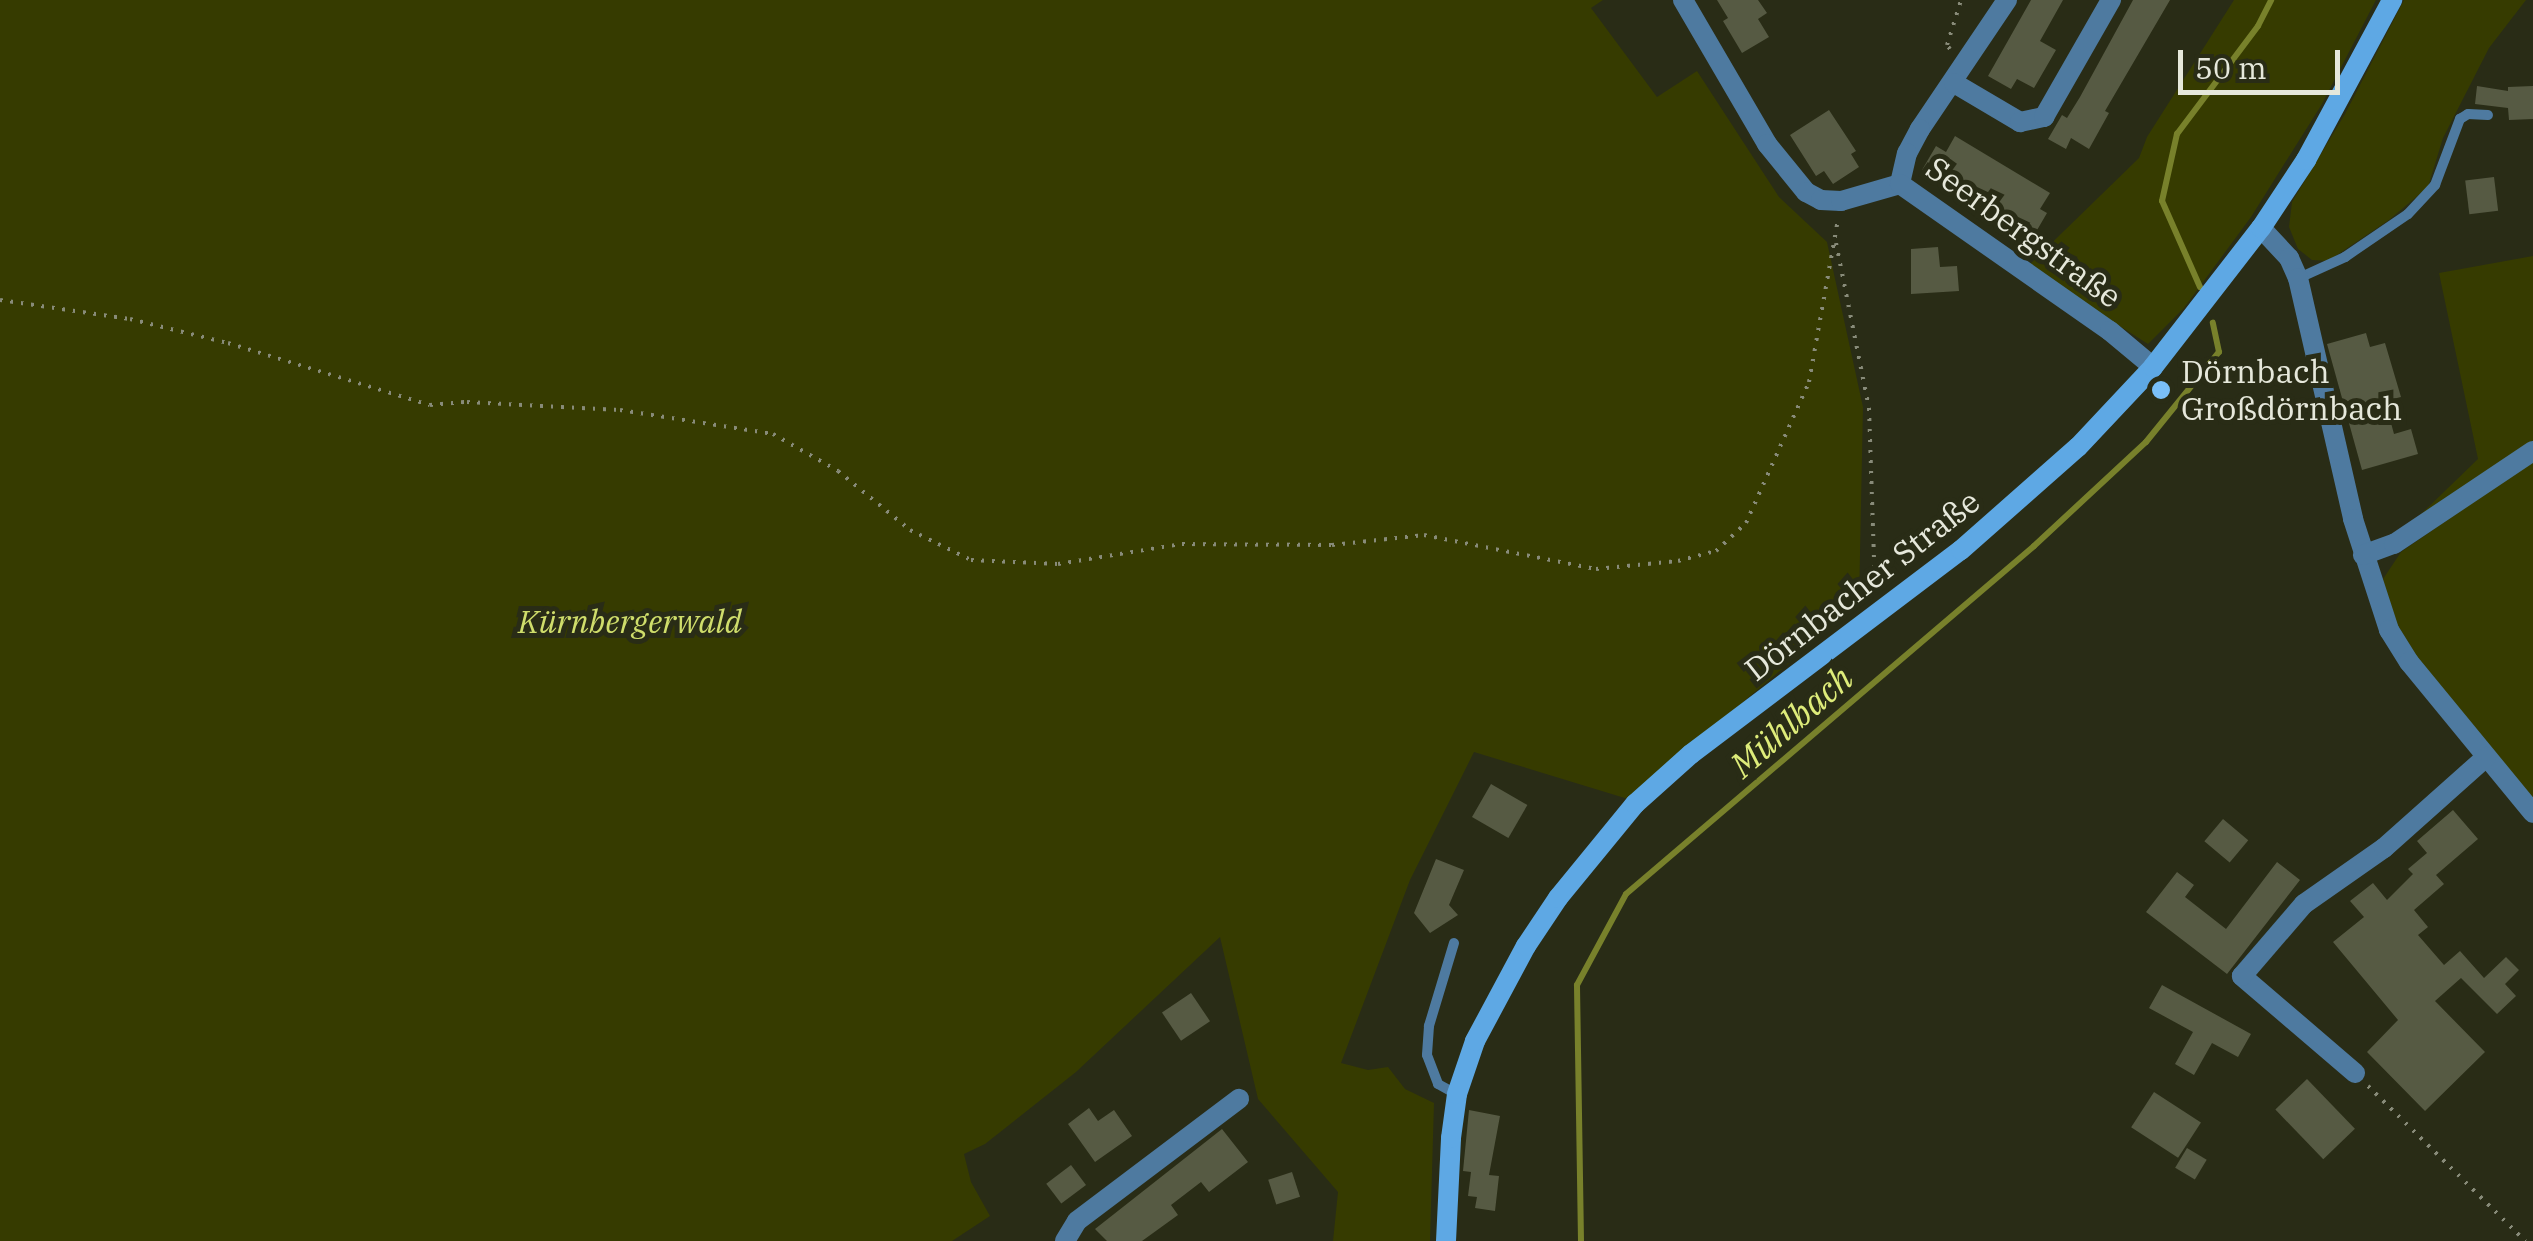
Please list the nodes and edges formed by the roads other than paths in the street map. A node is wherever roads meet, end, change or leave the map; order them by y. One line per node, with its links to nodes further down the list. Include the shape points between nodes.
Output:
1 (1683, 0): 7 (street, via 1789,174 1821,200 1842,201)
2 (2007, 0): 5 (street, Seerbergstraße)
3 (2111, 0): 5 (street, via 2044,117 2020,122)
4 (2392, 0): 8 (street, Dörnbacher Straße, via 2346,92)
5 (1958, 76): 7 (street, Seerbergstraße, via 1920,129)
6 (2488, 115): 9 (lane, via 2460,119 2434,184 2408,214 2346,257)
7 (1900, 184): 10 (street, Seerbergstraße)
8 (2261, 228): 9 (street, via 2290,258); 10 (street, Dörnbacher Straße)
9 (2298, 278): 12 (street)
10 (2152, 367): 17 (street, Dörnbacher Straße, via 2029,493 1635,804 1526,946 1475,1041)
11 (2533, 451): 12 (street, via 2394,544)
12 (2363, 555): 13 (street, via 2376,600 2409,662)
13 (2486, 757): 14 (street); 16 (street, via 2384,848 2304,904 2242,976)
14 (2533, 813)
15 (1454, 943): 17 (lane, via 1429,1026 1427,1056 1438,1084)
16 (2354, 1072)
17 (1458, 1094): 20 (street, Dörnbacher Straße)
18 (1239, 1099): 19 (street, via 1077,1221)
19 (1065, 1241)
20 (1446, 1241)

